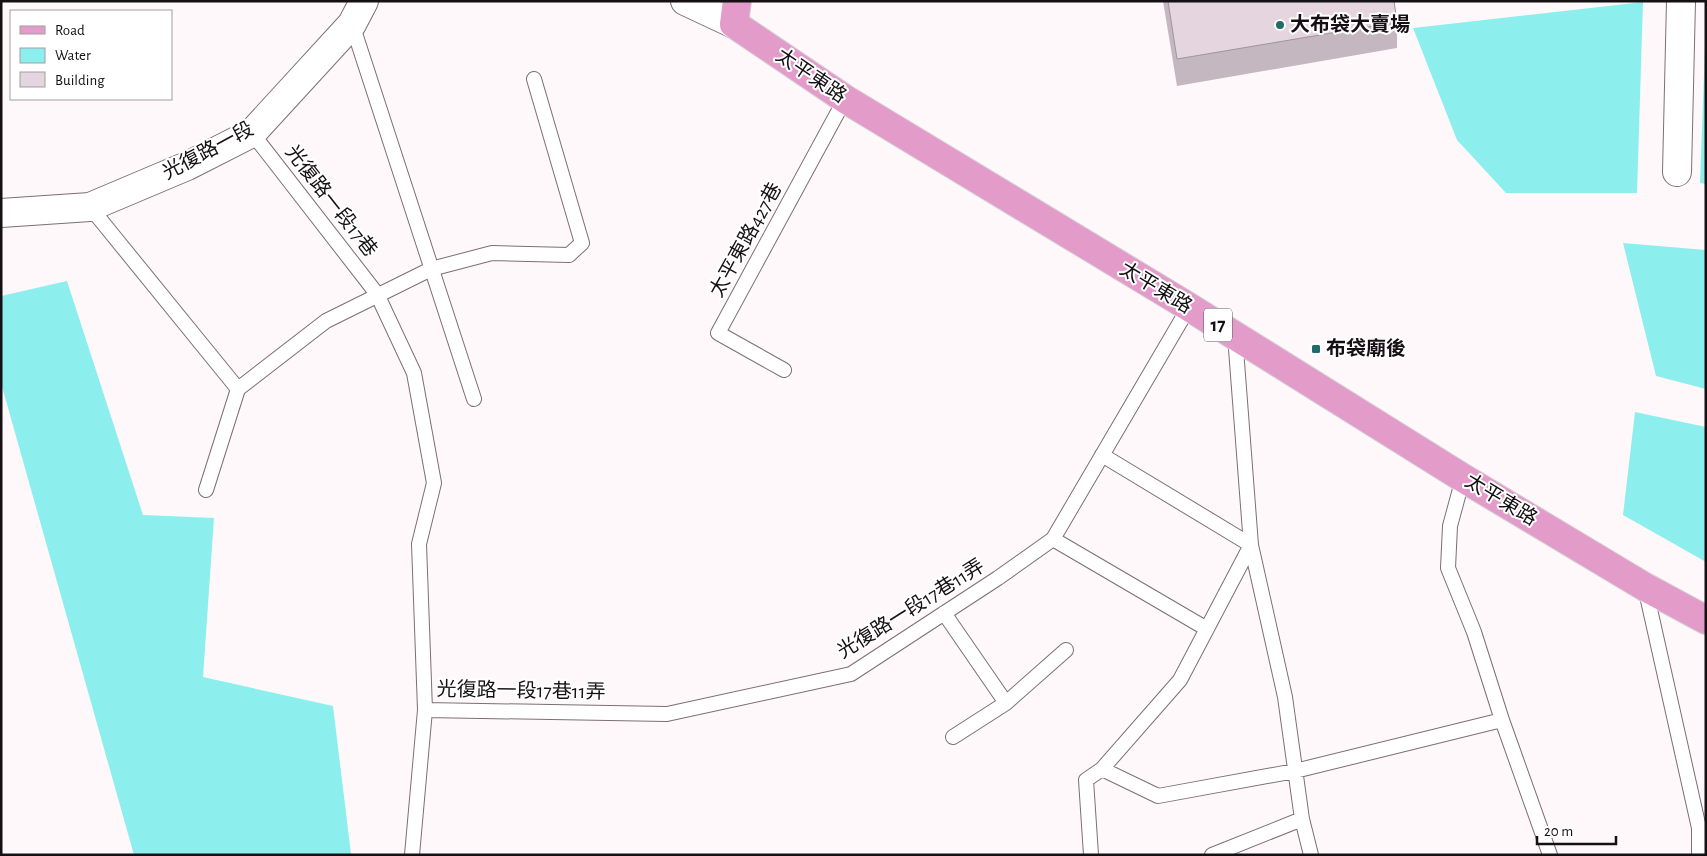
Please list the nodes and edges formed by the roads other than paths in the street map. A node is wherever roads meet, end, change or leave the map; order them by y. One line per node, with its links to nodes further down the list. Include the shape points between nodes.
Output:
1 (685, 1): 4 (street, 太平東路)
2 (1681, 1): 8 (street)
3 (358, 12): 7 (street, 光復路一段); 11 (lane)
4 (736, 13): 6 (main road, 太平東路 / 17)
5 (534, 79): 11 (lane, via 582,243 569,255 492,253)
6 (845, 99): 13 (main road, 太平東路 / 17); 15 (lane, 太平東路427巷, via 718,333)
7 (252, 133): 9 (street, 光復路一段, via 187,166); 12 (lane, 光復路一段17巷)
8 (1677, 172)
9 (90, 207): 10 (street, 光復路一段); 16 (lane)
10 (1, 213)
11 (431, 269): 12 (lane); 17 (lane)
12 (377, 294): 16 (lane, via 326,321); 29 (lane, 光復路一段17巷, via 414,373 434,483 419,544)
13 (1190, 308): 14 (main road, 太平東路 / 17); 18 (lane, 光復路一段17巷11弄)
14 (1235, 336): 19 (main road, 太平東路 / 17); 22 (lane)
15 (784, 370)
16 (238, 389): 20 (lane)
17 (474, 399)
18 (1102, 455): 21 (lane, 光復路一段17巷11弄); 22 (lane)
19 (1464, 478): 23 (main road, 太平東路 / 17); 30 (lane, via 1450,526 1448,568 1474,632)
20 (206, 490)
21 (1053, 538): 24 (lane, 光復路一段17巷11弄); 26 (lane)
22 (1251, 545): 26 (lane); 33 (lane, via 1285,697)
23 (1645, 587): 25 (main road, 太平東路 / 17); 40 (lane, via 1699,828)
24 (944, 613): 28 (lane); 29 (lane, 光復路一段17巷11弄, via 851,674 667,714)
25 (1706, 620)
26 (1207, 628): 32 (lane, via 1180,680)
27 (1066, 650): 28 (lane)
28 (1006, 703): 31 (lane)
29 (425, 710): 35 (lane, 光復路一段17巷)
30 (1502, 720): 33 (lane); 39 (lane)
31 (953, 737)
32 (1102, 769): 33 (lane, via 1158,796); 36 (lane, via 1086,780)
33 (1295, 771): 34 (lane)
34 (1302, 819): 37 (lane); 38 (lane)
35 (412, 855)
36 (1091, 855)
37 (1212, 855)
38 (1311, 855)
39 (1550, 855)
40 (1699, 855)

